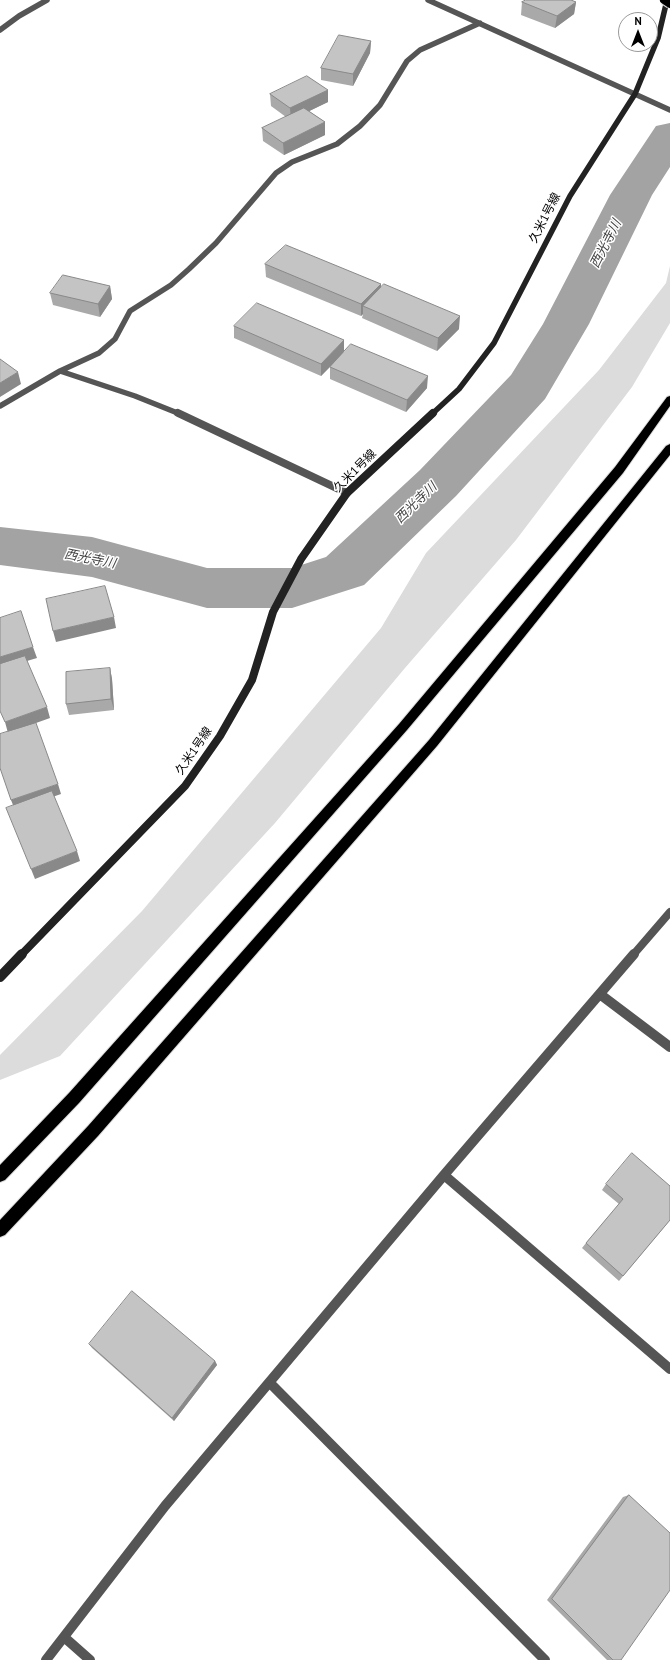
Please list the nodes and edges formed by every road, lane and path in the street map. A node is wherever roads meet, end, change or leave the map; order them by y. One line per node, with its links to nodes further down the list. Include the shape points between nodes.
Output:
1 (47, 0): 6 (street, via 18,16)
2 (428, 0): 5 (street)
3 (665, 0): 4 (highway, bridge); 7 (street, 久米1号線, via 658,38)
4 (670, 4)
5 (480, 23): 7 (street); 9 (street, via 420,50 407,62 380,105 360,126 337,144 292,162 276,173 216,243 189,269 171,286 130,311 116,339 99,354)
6 (0, 30)
7 (635, 94): 8 (street); 13 (street, 久米1号線, via 570,196 494,343 459,389)
8 (670, 110)
9 (60, 371): 11 (street); 13 (street, via 135,396 189,418)
10 (670, 399): 18 (highway, via 619,470 403,727 74,1098)
11 (0, 406)
12 (670, 448): 20 (highway, via 433,744 94,1131)
13 (347, 493): 15 (street, 久米1号線, via 301,559 273,612 252,680 220,736 185,786)
14 (670, 912): 16 (street)
15 (0, 977)
16 (601, 995): 17 (street); 19 (street)
17 (670, 1047)
18 (0, 1175)
19 (444, 1175): 21 (street); 22 (street)
20 (0, 1230)
21 (670, 1369)
22 (270, 1383): 23 (street, via 165,1506); 26 (street)
23 (64, 1637): 24 (street); 25 (street)
24 (46, 1660)
25 (90, 1660)
26 (545, 1660)

